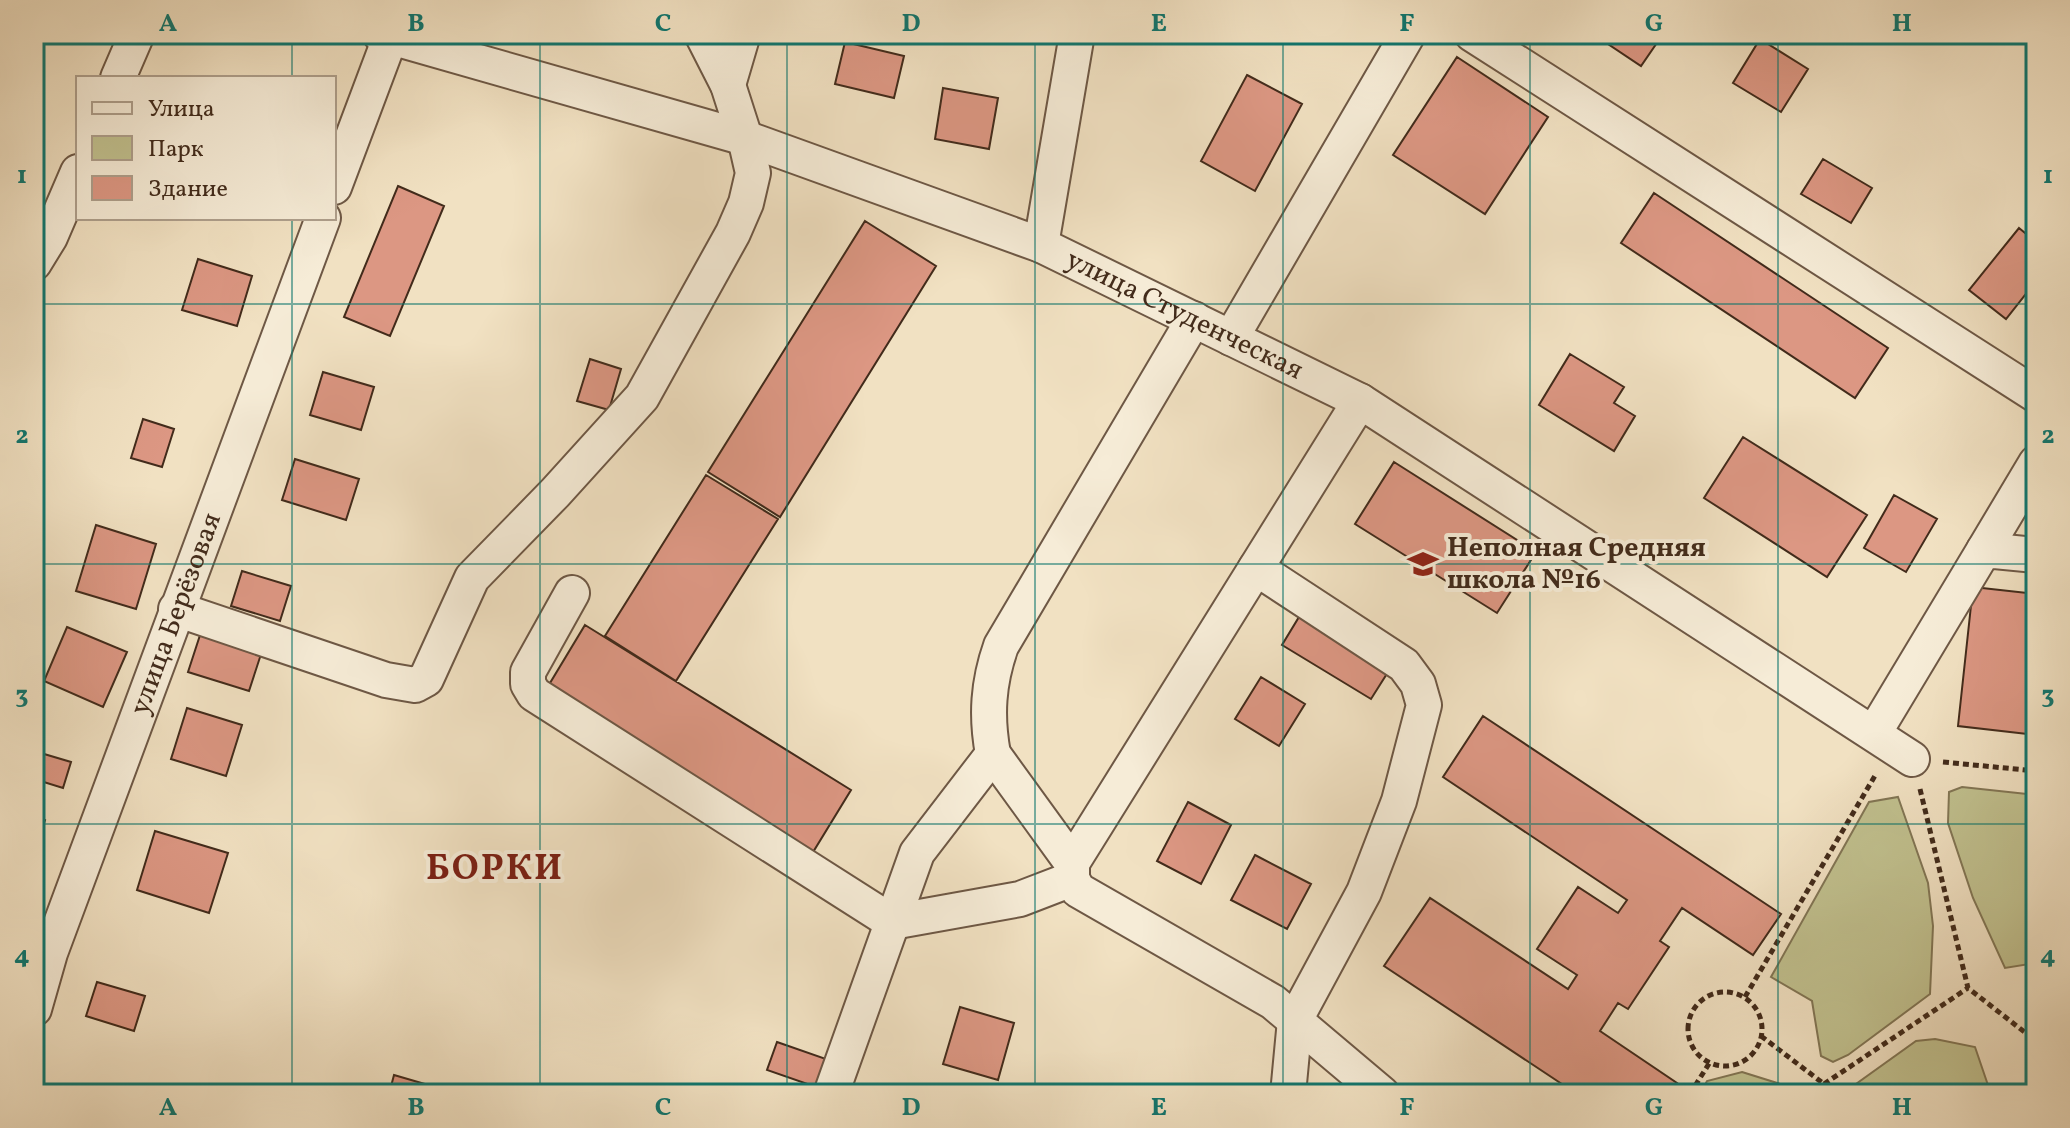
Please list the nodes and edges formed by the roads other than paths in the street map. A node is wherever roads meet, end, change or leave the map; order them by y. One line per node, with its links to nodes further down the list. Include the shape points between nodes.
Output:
1 (137, 34): 8 (street)
2 (702, 34): 9 (street)
3 (743, 34): 9 (street)
4 (1077, 34): 14 (street)
5 (1408, 34): 17 (street)
6 (1472, 34): 18 (street)
7 (385, 36): 10 (street, улица Студенческая); 12 (street)
8 (119, 76)
9 (728, 85): 10 (street)
10 (745, 138): 14 (street, улица Студенческая); 25 (street, via 753,173 746,203 642,397 472,578 426,679 415,685 386,680)
11 (76, 177): 15 (street)
12 (336, 181)
13 (322, 220): 25 (street, улица Берёзовая)
14 (1041, 245): 16 (street, улица Студенческая)
15 (34, 263)
16 (1194, 319): 17 (street, улица Студенческая); 26 (street, via 1001,646 988,703)
17 (1231, 338): 19 (street, улица Студенческая)
18 (2036, 395)
19 (1360, 401): 21 (street, улица Студенческая, via 1893,746); 23 (street)
20 (2036, 463): 21 (street)
21 (1984, 550): 22 (street)
22 (2036, 555)
23 (1256, 568): 27 (street); 30 (street, via 1404,665 1418,684 1424,705 1399,801 1364,892)
24 (572, 593): 28 (street, via 528,672 534,694)
25 (176, 609): 29 (street, улица Берёзовая)
26 (993, 754): 27 (street); 28 (street, via 917,853)
27 (1072, 871): 28 (street, via 1020,899); 30 (street, via 1078,890 1273,1002)
28 (892, 922): 31 (street)
29 (34, 1009)
30 (1295, 1020): 32 (street); 33 (street)
31 (831, 1094)
32 (1288, 1094)
33 (1382, 1094)

